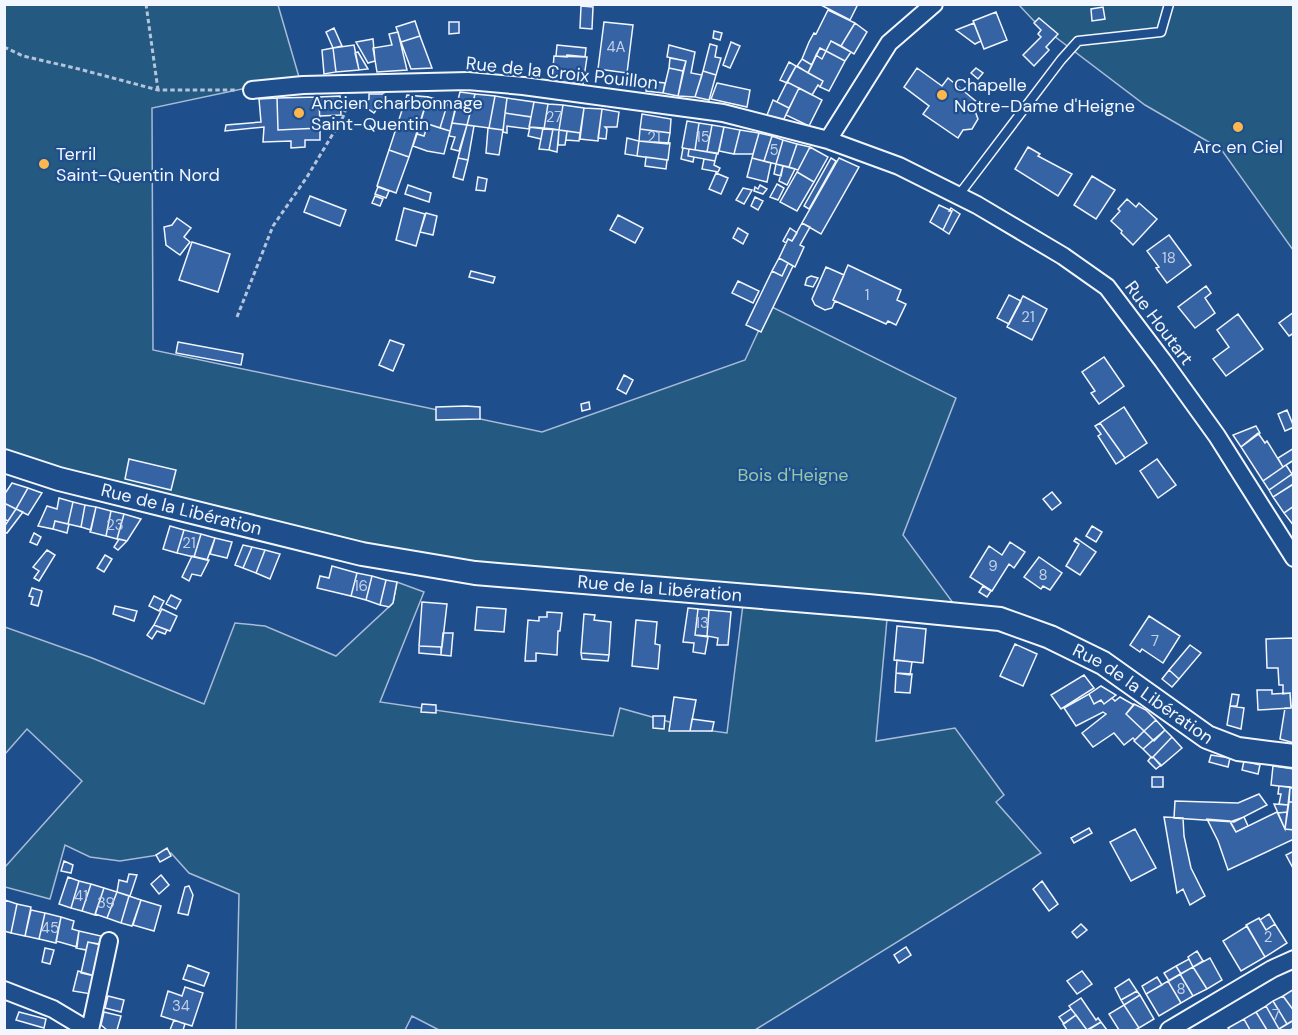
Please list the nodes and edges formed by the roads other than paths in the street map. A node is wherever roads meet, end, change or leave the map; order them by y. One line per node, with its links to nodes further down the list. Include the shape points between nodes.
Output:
1 (934, 4): 4 (street, via 889,43)
2 (1169, 4): 5 (lane, via 1161,32 1078,41)
3 (252, 90): 4 (street, Rue de la Croix Pouillon, via 468,81 723,113)
4 (828, 140): 5 (street, Rue Houtart, via 899,166)
5 (958, 196): 7 (street, Rue Houtart, via 1063,256 1107,287 1217,436)
6 (4, 461): 8 (street, Rue de la Libération, via 59,479 342,549 475,573 1000,619 1050,637 1103,663 1208,737 1238,749)
7 (1293, 558)
8 (1293, 756)
9 (109, 941): 12 (street)
10 (1293, 959): 13 (street)
11 (4, 990): 12 (street, via 53,1009)
12 (89, 1030)
13 (1170, 1030)

